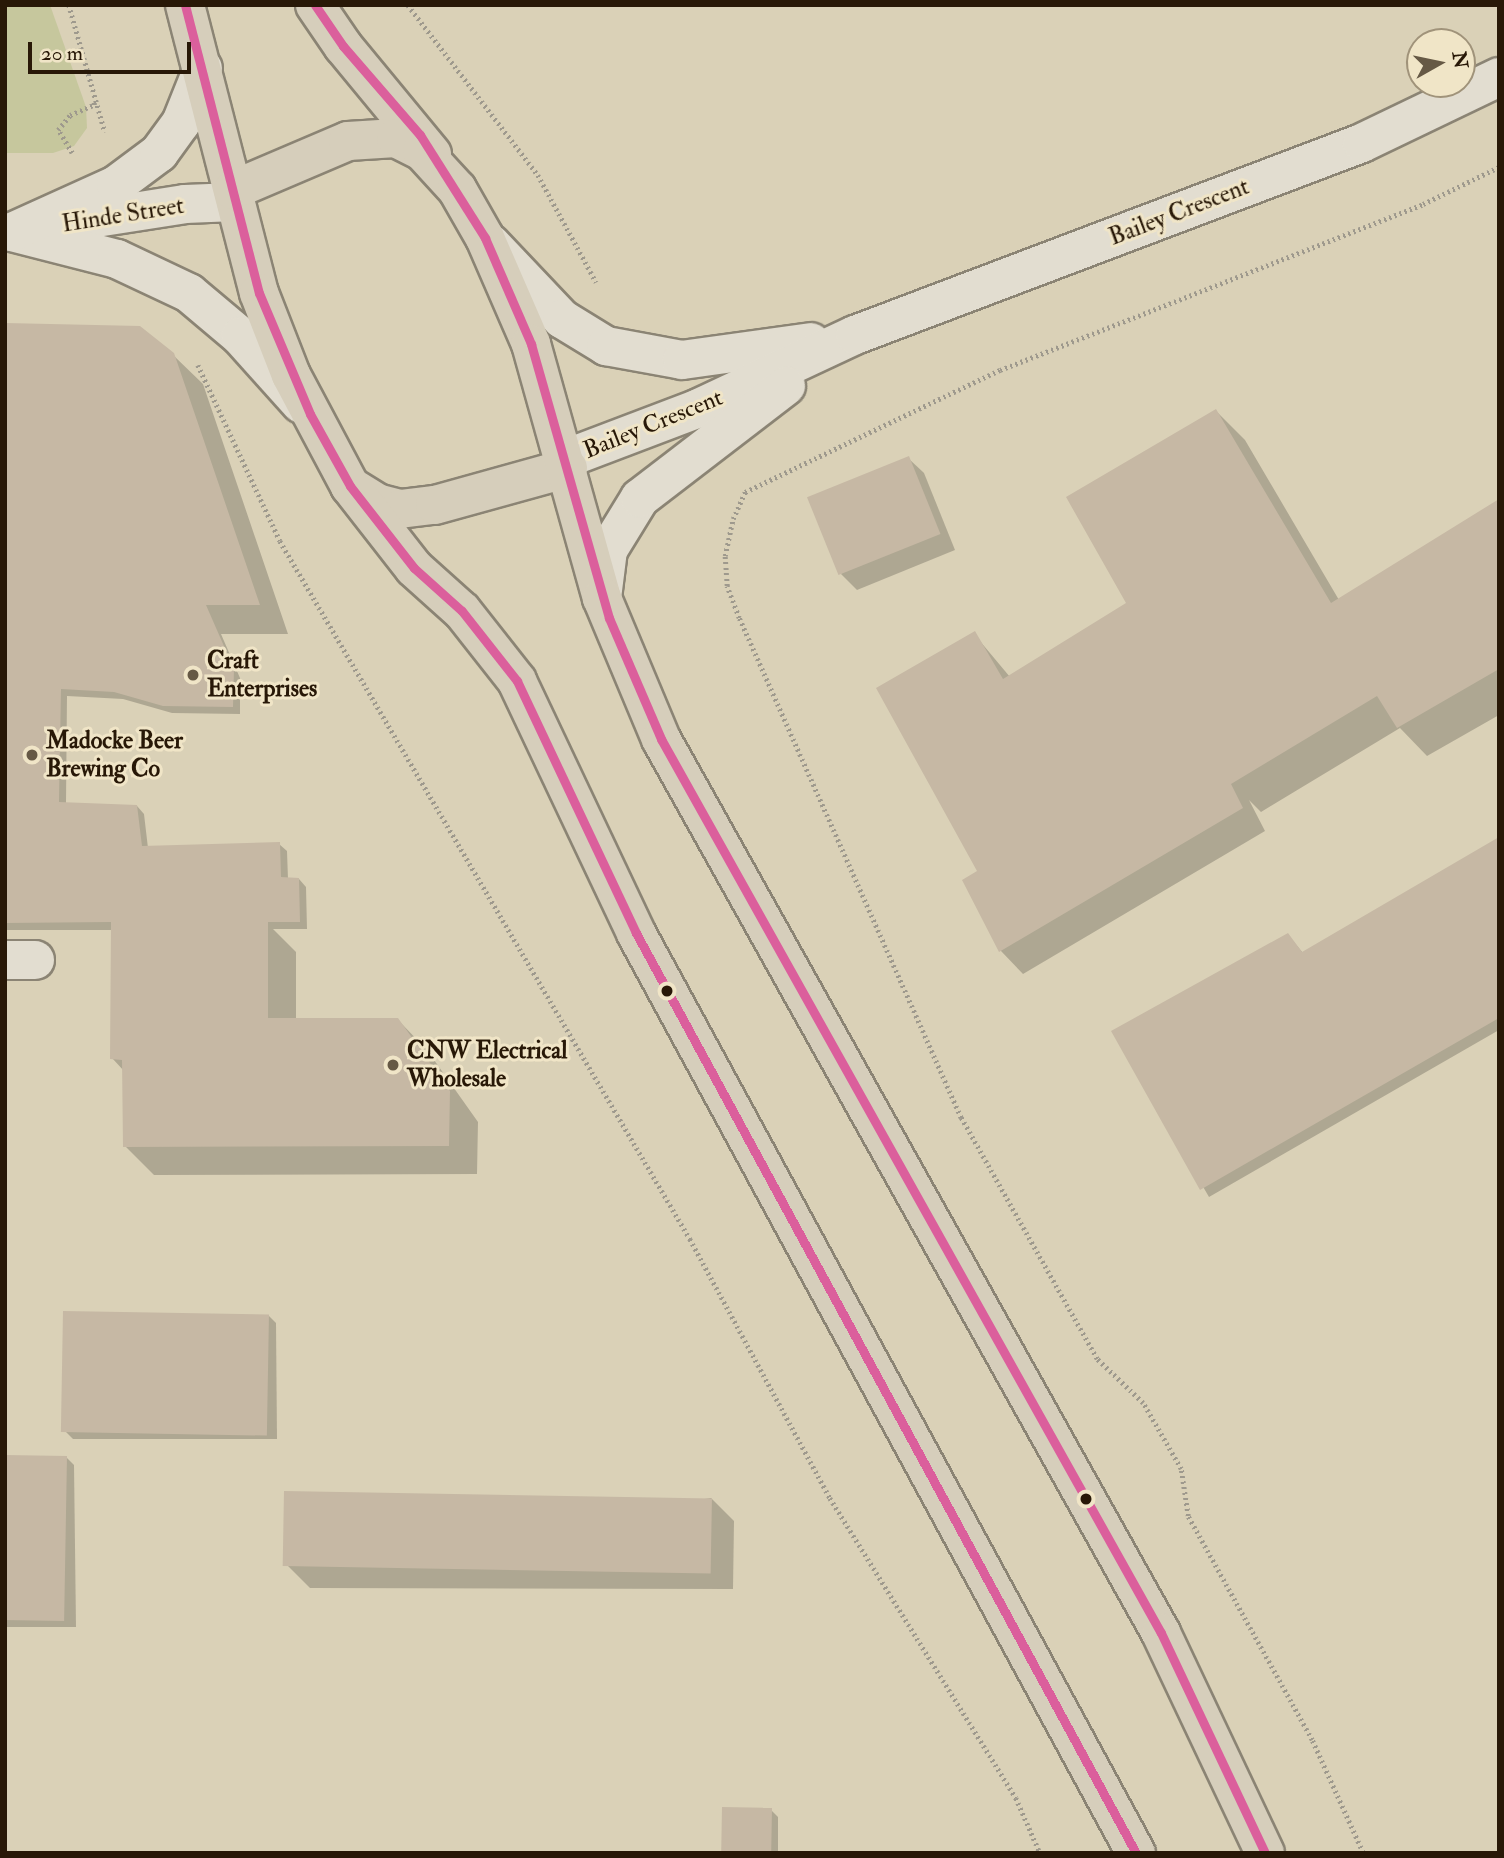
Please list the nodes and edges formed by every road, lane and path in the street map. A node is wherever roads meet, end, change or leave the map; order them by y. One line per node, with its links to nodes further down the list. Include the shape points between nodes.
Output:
1 (69, 5): 7 (path)
2 (185, 5): 5 (main road)
3 (315, 5): 10 (main road)
4 (408, 5): 15 (path, via 538,175)
5 (203, 68): 11 (street, Hinde Street, via 181,123 159,153); 12 (main road)
6 (1499, 77): 16 (street, Bailey Crescent, via 1362,143)
7 (94, 100): 8 (path, via 108,143); 8 (path, via 94,105 70,115 58,130 68,152)
8 (89, 155): 11 (path)
9 (1499, 167): 25 (path, via 1423,204 1000,370 745,492 725,556 727,586 739,618 961,1118 1097,1359 1143,1404 1181,1469 1188,1516 1312,1740)
10 (447, 176): 12 (main road, via 422,151 396,138 348,141); 14 (main road)
11 (101, 192): 13 (street, Hinde Street)
12 (234, 196): 13 (street, Hinde Street); 18 (main road, via 259,293)
13 (9, 232): 18 (street, Hinde Street, via 117,259 189,293 240,336)
14 (485, 238): 16 (street, Bailey Crescent, via 562,319 606,346 638,355 682,360); 19 (main road, via 531,344)
15 (597, 284)
16 (855, 335): 19 (street, Bailey Crescent); 21 (street, via 640,498 608,550)
17 (194, 356): 22 (path, via 218,416 280,541 690,1239 830,1498 1016,1798)
18 (310, 414): 20 (main road)
19 (566, 464): 20 (main road, via 435,505 400,509 377,503); 21 (main road)
20 (351, 486): 23 (main road, via 414,568 462,611 517,681 636,933)
21 (602, 598): 24 (main road, via 662,738 1161,1633)
22 (1040, 1853)
23 (1136, 1853)
24 (1265, 1853)
25 (1363, 1853)

